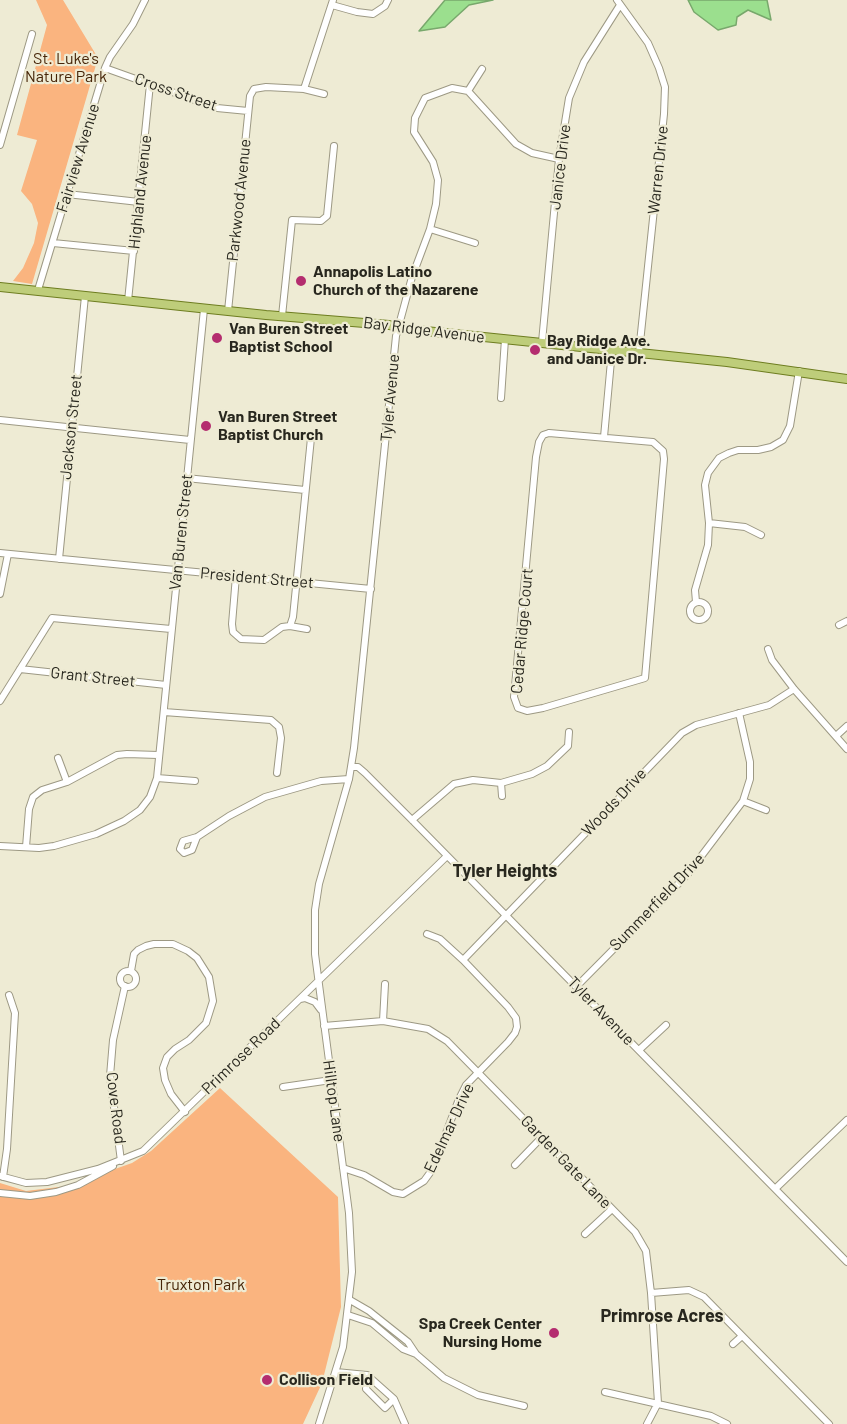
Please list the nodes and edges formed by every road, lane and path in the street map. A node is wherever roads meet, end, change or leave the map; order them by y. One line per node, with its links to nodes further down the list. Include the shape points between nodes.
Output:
1 (145, 0): 6 (street, Fairview Avenue)
2 (388, 0): 3 (street, via 373,14)
3 (332, 2): 9 (street)
4 (619, 3): 15 (street, Janice Drive, via 584,62 569,99); 33 (street, Warren Drive, via 648,43 665,87)
5 (32, 34): 13 (street)
6 (105, 68): 8 (street, Cross Street); 16 (street, Fairview Avenue)
7 (482, 69): 10 (street)
8 (150, 84): 12 (street, Cross Street, via 217,108); 17 (street, Highland Avenue)
9 (304, 89): 11 (street); 12 (street, Parkwood Avenue, via 254,89)
10 (468, 91): 15 (street, via 516,144 532,153); 18 (street, Tyler Avenue, via 452,88 425,98 414,118 414,132 433,162 438,180)
11 (324, 94)
12 (248, 111): 27 (street, Parkwood Avenue)
13 (0, 145)
14 (334, 146): 28 (street, via 327,216 321,222 292,220)
15 (559, 159): 31 (street, Janice Drive)
16 (67, 194): 17 (street); 19 (street, Fairview Avenue)
17 (139, 202): 21 (street, Highland Avenue)
18 (430, 229): 20 (street); 29 (street, Tyler Avenue)
19 (53, 243): 21 (street); 23 (street, Fairview Avenue)
20 (475, 243)
21 (134, 251): 25 (street, Highland Avenue)
22 (0, 287): 23 (main road, Bay Ridge Avenue)
23 (38, 290): 24 (main road, Bay Ridge Avenue)
24 (85, 296): 25 (main road, Bay Ridge Avenue); 38 (street, Jackson Street)
25 (128, 301): 26 (main road, Bay Ridge Avenue)
26 (204, 309): 27 (main road, Bay Ridge Avenue); 41 (street, Van Buren Street)
27 (228, 311): 28 (main road, Bay Ridge Avenue)
28 (282, 316): 29 (main road, Bay Ridge Avenue)
29 (398, 327): 30 (main road, Bay Ridge Avenue); 52 (street, Tyler Avenue)
30 (505, 339): 31 (main road, Bay Ridge Avenue); 36 (street)
31 (542, 342): 32 (main road, Bay Ridge Avenue)
32 (612, 350): 33 (main road, Bay Ridge Avenue); 39 (street)
33 (639, 352): 34 (main road, Bay Ridge Avenue)
34 (799, 371): 35 (main road, Bay Ridge Avenue); 44 (street, via 790,426 783,440 771,447 729,453 718,458 708,472 705,485)
35 (847, 379)
36 (501, 398)
37 (0, 420): 38 (street)
38 (71, 427): 41 (street); 48 (street, Jackson Street)
39 (604, 437): 39 (street, Cedar Ridge Court, via 549,433 538,442 514,697 518,708 527,711 645,678 663,450 653,442)
40 (311, 438): 43 (street)
41 (190, 440): 42 (street, Van Buren Street)
42 (186, 478): 43 (street); 49 (street, Van Buren Street)
43 (305, 490): 51 (street)
44 (709, 523): 45 (street, via 745,527); 54 (street)
45 (761, 536)
46 (0, 553): 47 (street, President Street)
47 (8, 554): 48 (street, President Street); 53 (street)
48 (59, 559): 49 (street, President Street)
49 (177, 570): 50 (street, President Street); 58 (street, Van Buren Street)
50 (236, 576): 51 (street, President Street); 57 (street, via 233,632 241,639 264,640)
51 (295, 582): 52 (street, President Street); 57 (street)
52 (371, 589): 73 (street, Tyler Avenue)
53 (0, 594)
54 (696, 602)
55 (847, 621): 56 (street)
56 (838, 625)
57 (290, 626): 59 (street)
58 (171, 629): 61 (street, via 52,618); 62 (street, Van Buren Street)
59 (307, 629)
60 (768, 649): 63 (street)
61 (20, 669): 62 (street, Grant Street); 64 (street)
62 (166, 685): 65 (street, Van Buren Street)
63 (794, 689): 66 (street, Woods Drive, via 769,705); 69 (street)
64 (0, 701)
65 (164, 712): 71 (street, Van Buren Street); 74 (street, via 271,720 279,727 281,738)
66 (739, 713): 81 (street, Summerfield Drive, via 750,762 750,779); 88 (street, Woods Drive, via 682,733)
67 (847, 726): 69 (street)
68 (569, 732): 79 (street, via 568,746 547,766)
69 (836, 736): 70 (street)
70 (847, 749)
71 (158, 755): 75 (street, Van Buren Street); 78 (street, via 117,755)
72 (58, 758): 78 (street)
73 (351, 767): 76 (street, Tyler Avenue); 83 (street, Tyler Avenue, via 365,773)
74 (278, 773)
75 (157, 778): 77 (street); 86 (street, via 150,797 124,821 54,846)
76 (349, 779): 84 (street, via 321,781 272,794); 92 (street, Hilltop Lane, via 315,910)
77 (195, 780)
78 (67, 782): 86 (street, via 42,790 33,798)
79 (501, 783): 80 (street); 83 (street, via 473,780 454,784)
80 (502, 796)
81 (743, 801): 82 (street); 95 (street, Summerfield Drive, via 687,875)
82 (766, 810)
83 (412, 820): 87 (street, Tyler Avenue)
84 (197, 837)
85 (0, 846): 86 (street)
86 (26, 847)
87 (446, 857): 88 (street, Tyler Avenue); 92 (street, Primrose Road)
88 (506, 916): 90 (street, Woods Drive); 95 (street, Tyler Avenue)
89 (427, 934): 90 (street, Edelmar Drive, via 440,939)
90 (463, 960): 103 (street, Edelmar Drive, via 516,1018 515,1034)
91 (130, 971): 94 (street, via 120,978); 94 (street, via 136,982); 106 (street, via 138,950 154,944 173,944 197,958 209,977 213,1001 206,1023 167,1057 164,1068 171,1094)
92 (318, 981): 97 (street, Primrose Road); 98 (street, Hilltop Lane)
93 (385, 984): 99 (street)
94 (125, 986): 109 (street, Cove Road, via 112,1040 110,1076)
95 (577, 986): 102 (street, Tyler Avenue)
96 (9, 995): 112 (street, via 15,1012)
97 (300, 1000): 98 (street, via 315,1002); 106 (street, Primrose Road)
98 (323, 1014): 101 (street, Hilltop Lane)
99 (383, 1021): 101 (street, Garden Gate Lane); 103 (street, Garden Gate Lane, via 428,1029 447,1041)
100 (666, 1025): 102 (street)
101 (324, 1026): 104 (street, Hilltop Lane)
102 (639, 1050): 113 (street, Tyler Avenue)
103 (477, 1072): 108 (street, Garden Gate Lane); 111 (street, Edelmar Drive, via 459,1099 432,1170 415,1188 403,1194 393,1192)
104 (331, 1080): 105 (street); 111 (street, Hilltop Lane)
105 (283, 1087)
106 (185, 1112): 109 (street, Primrose Road, via 143,1151)
107 (847, 1120): 113 (street)
108 (542, 1137): 110 (street); 115 (street, Garden Gate Lane)
109 (123, 1160): 112 (street, Primrose Road, via 47,1182 26,1183); 114 (street, via 100,1175 56,1192 30,1196)
110 (515, 1165)
111 (343, 1168): 119 (street, Hilltop Lane, via 351,1244)
112 (2, 1176)
113 (776, 1188): 117 (street, Tyler Avenue)
114 (0, 1193)
115 (612, 1209): 116 (street); 118 (street, Garden Gate Lane, via 635,1232 646,1251)
116 (585, 1234)
117 (847, 1262)
118 (651, 1293): 121 (street, via 696,1292); 128 (street, Garden Gate Lane)
119 (350, 1300): 120 (street, Hilltop Lane); 123 (street, via 408,1342)
120 (348, 1315): 123 (street, via 372,1323 407,1352); 124 (street, Hilltop Lane)
121 (742, 1336): 122 (street); 134 (street)
122 (733, 1344)
123 (416, 1354): 129 (street, via 457,1385 478,1395)
124 (336, 1372): 125 (street); 130 (street, Hilltop Lane)
125 (367, 1375): 127 (street); 127 (street, via 366,1389 385,1408)
126 (605, 1392): 128 (street)
127 (394, 1399): 131 (street)
128 (658, 1403): 132 (street); 133 (street, via 711,1416)
129 (524, 1406)
130 (319, 1424)
131 (405, 1424)
132 (647, 1424)
133 (726, 1424)
134 (829, 1424)

